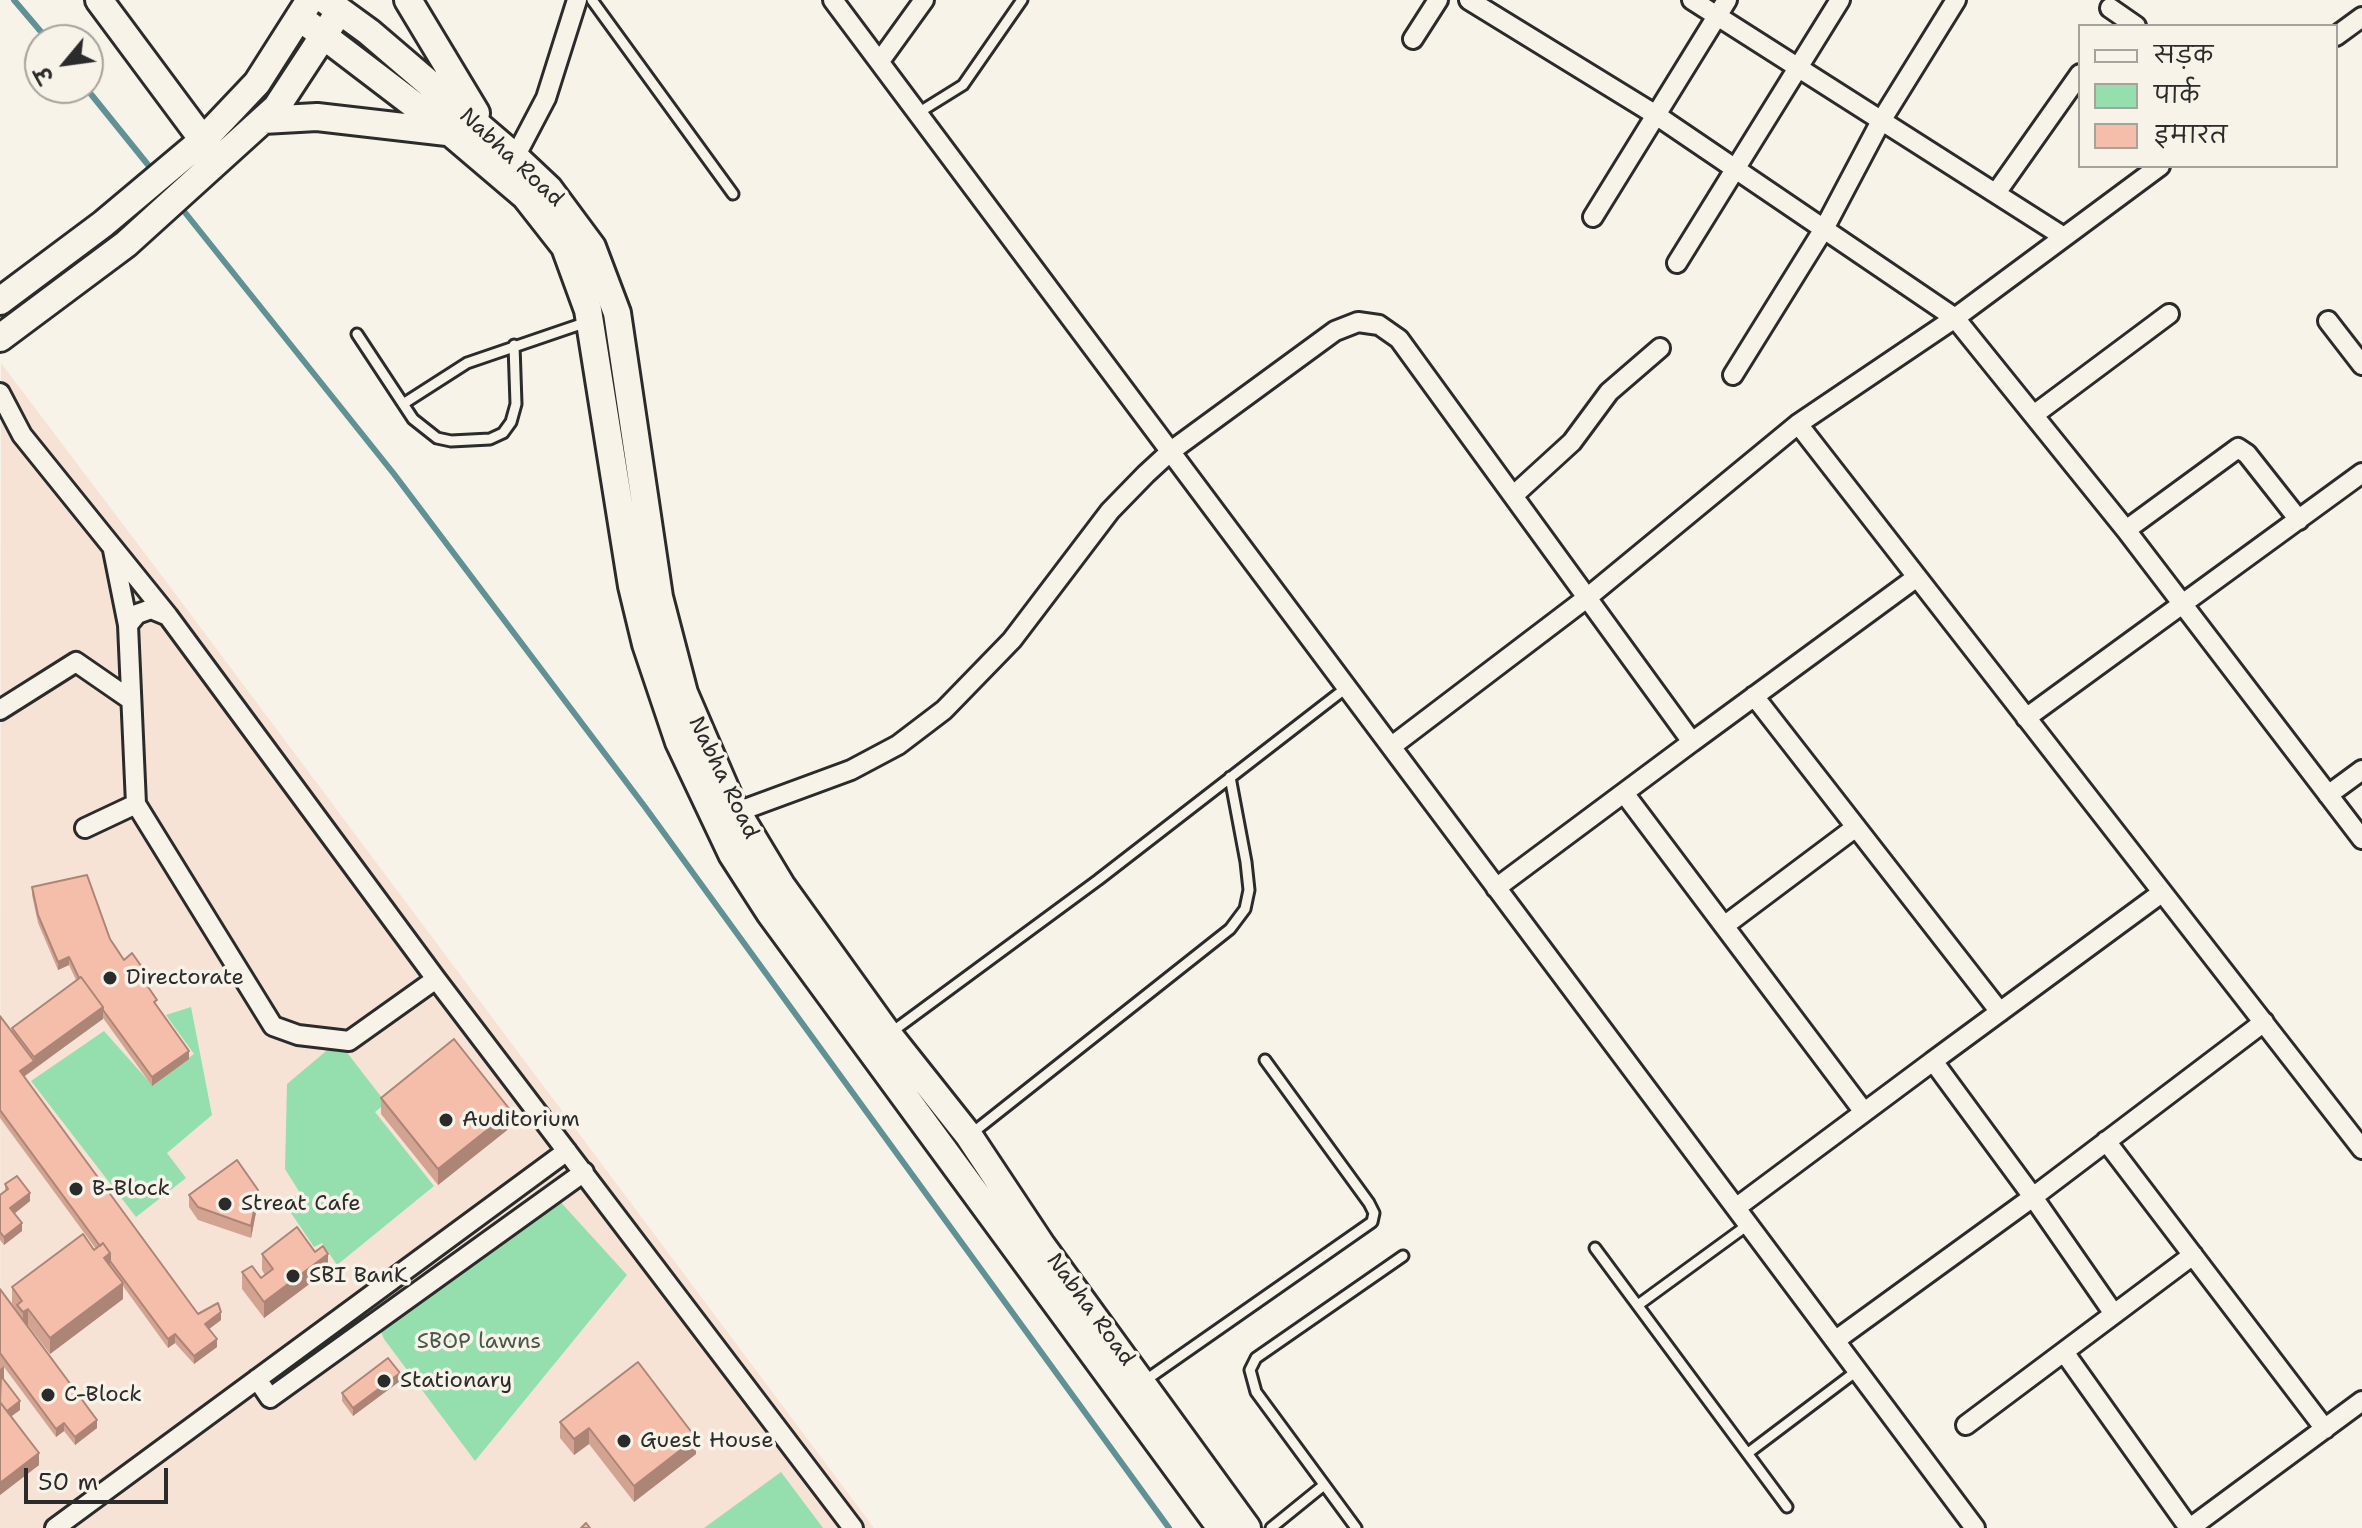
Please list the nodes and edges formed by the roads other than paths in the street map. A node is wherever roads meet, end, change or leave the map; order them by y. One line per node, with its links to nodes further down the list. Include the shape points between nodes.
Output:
1 (99, 0): 32 (main road)
2 (408, 0): 31 (main road)
3 (577, 0): 33 (street, via 546,98)
4 (592, 0): 37 (lane)
5 (833, 0): 23 (street)
6 (924, 0): 23 (street)
7 (1022, 0): 26 (lane, via 963,85)
8 (1438, 0): 22 (street)
9 (1469, 0): 27 (street)
10 (1692, 0): 17 (street)
11 (1727, 0): 17 (street)
12 (1840, 0): 24 (street)
13 (1956, 0): 29 (street)
14 (337, 3): 21 (main road); 31 (main road, Nabha Road)
15 (304, 8): 21 (main road, Nabha Road); 32 (main road, via 257,83)
16 (2110, 8): 19 (street)
17 (1717, 16): 24 (street); 27 (street)
18 (2362, 17): 20 (street)
19 (2133, 24)
20 (2338, 35)
21 (323, 36): 28 (main road); 30 (main road, Nabha Road)
22 (1413, 39)
23 (880, 61): 26 (street)
24 (1796, 68): 29 (street); 34 (street)
25 (2078, 77): 36 (street)
26 (918, 113): 58 (street)
27 (1656, 115): 34 (street); 38 (street)
28 (263, 120): 30 (main road, via 317,117); 49 (main road, via 126,244)
29 (1881, 121): 36 (street); 39 (street)
30 (451, 133): 46 (main road, Nabha Road, via 525,196 546,221 565,247)
31 (487, 133): 33 (main road, Nabha Road)
32 (203, 140): 42 (main road)
33 (515, 157): 43 (main road, Nabha Road, via 549,189 592,247)
34 (1734, 168): 39 (street); 41 (street)
35 (2157, 168): 40 (street)
36 (1996, 193): 40 (street)
37 (733, 194)
38 (1593, 217)
39 (1825, 227): 45 (street); 53 (street)
40 (2064, 237): 45 (street)
41 (1677, 263)
42 (0, 301)
43 (617, 313): 46 (lane); 81 (main road, Nabha Road, via 659,597 684,693)
44 (2169, 314): 56 (street)
45 (1955, 318): 56 (street); 57 (street)
46 (590, 321): 50 (lane); 91 (main road, Nabha Road, via 632,586 679,742 732,854 770,913)
47 (2328, 321): 52 (street)
48 (357, 334): 55 (lane)
49 (0, 338)
50 (514, 345): 55 (lane, via 467,363); 55 (lane, via 516,404 503,433 490,439 437,438)
51 (1660, 348): 60 (street, via 1609,392 1572,442)
52 (2362, 365)
53 (1733, 375)
54 (0, 393): 63 (street, via 22,435)
55 (403, 404)
56 (2035, 414): 62 (street)
57 (1798, 424): 64 (street); 65 (street)
58 (1171, 451): 60 (street, via 1335,331 1358,322 1379,325 1399,339); 69 (street); 81 (street, via 1110,511 1012,640 944,710 898,745 851,770)
59 (2362, 473): 61 (street)
60 (1514, 495): 65 (street)
61 (2299, 520): 62 (street, via 2238,448); 66 (street)
62 (2126, 530): 66 (street)
63 (112, 546): 67 (street); 68 (street)
64 (1917, 577): 70 (street); 73 (street)
65 (1588, 597): 74 (street); 75 (street)
66 (2184, 605): 73 (street); 79 (street)
67 (168, 616): 68 (street, via 151,609); 88 (street)
68 (128, 625): 71 (street)
69 (1346, 688): 75 (street); 77 (lane)
70 (1754, 696): 74 (street); 82 (street)
71 (131, 700): 72 (street, via 76,662); 80 (street)
72 (0, 710)
73 (2026, 718): 86 (street)
74 (1692, 742): 78 (street)
75 (1392, 746): 85 (street)
76 (2362, 770): 79 (street)
77 (1230, 777): 91 (lane); 95 (lane, via 1246,862 1245,909 1230,929)
78 (1624, 793): 85 (street); 87 (street)
79 (2328, 795): 84 (street)
80 (136, 804): 83 (street); 88 (street, via 273,1026 349,1041)
81 (737, 812): 91 (main road, Nabha Road)
82 (1856, 827): 87 (street); 89 (street)
83 (85, 828)
84 (2362, 839)
85 (1496, 888): 101 (street)
86 (2160, 894): 89 (street); 90 (street)
87 (1724, 926): 94 (street)
88 (436, 979): 98 (street)
89 (2000, 1012): 93 (street)
90 (2264, 1022): 96 (street); 97 (street)
91 (880, 1041): 95 (main road, Nabha Road); 121 (main road, Nabha Road)
92 (1265, 1060): 112 (lane, via 1369,1203 1372,1222)
93 (1933, 1061): 94 (street); 100 (street)
94 (1864, 1112): 101 (street)
95 (969, 1136): 112 (main road, Nabha Road)
96 (2106, 1141): 100 (street); 104 (street)
97 (2362, 1149)
98 (567, 1151): 99 (street); 111 (street)
99 (584, 1172): 111 (street, via 270,1398); 120 (street)
100 (2033, 1197): 107 (street); 108 (street)
101 (1737, 1207): 102 (street)
102 (1749, 1224): 106 (lane); 108 (street)
103 (1595, 1248): 106 (lane)
104 (2193, 1255): 107 (street); 115 (street)
105 (1403, 1256): 117 (lane, via 1256,1358 1250,1370 1256,1392)
106 (1638, 1305): 116 (lane)
107 (2114, 1314): 109 (street)
108 (1836, 1340): 110 (street)
109 (2064, 1352): 114 (street); 126 (street)
110 (1858, 1370): 116 (lane); 125 (street)
111 (257, 1379): 119 (street)
112 (1143, 1382): 122 (main road, Nabha Road)
113 (2362, 1401): 115 (street)
114 (1966, 1425)
115 (2325, 1429): 126 (street)
116 (1748, 1453): 118 (lane)
117 (1324, 1485): 123 (lane); 124 (lane)
118 (1787, 1507)
119 (55, 1528)
120 (853, 1528)
121 (1221, 1528)
122 (1247, 1528)
123 (1271, 1528)
124 (1356, 1528)
125 (1975, 1528)
126 (2190, 1528)

